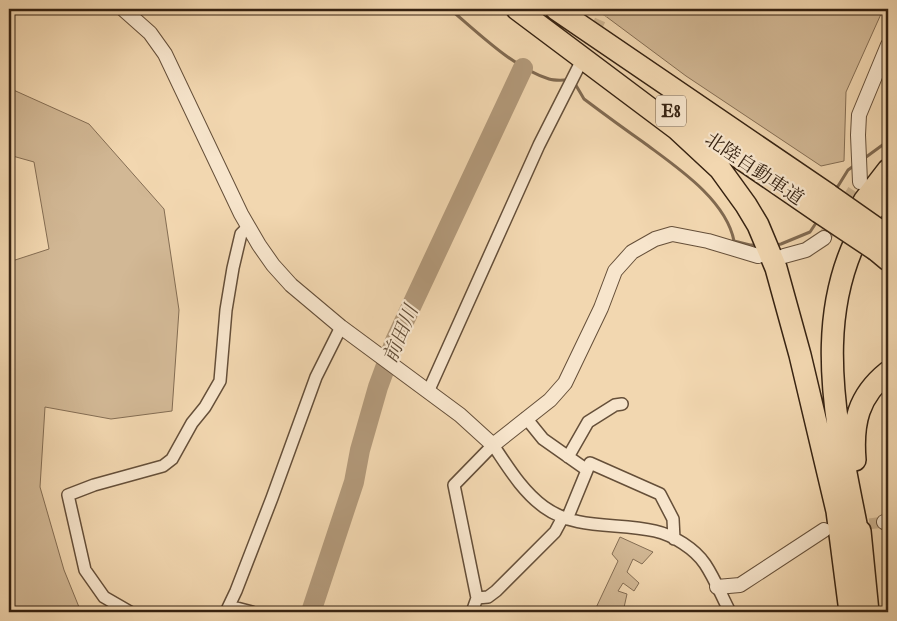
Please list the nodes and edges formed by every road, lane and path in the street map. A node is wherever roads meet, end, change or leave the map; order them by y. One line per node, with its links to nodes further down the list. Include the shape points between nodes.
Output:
1 (123, 9): 11 (street, via 150,34 165,54)
2 (517, 9): 24 (highway, via 677,129 720,169 746,205 776,268)
3 (523, 9): 10 (highway, 北陸自動車道 / E8, via 573,45)
4 (556, 9): 10 (highway, 北陸自動車道 / E8)
5 (888, 45): 8 (street, via 859,115)
6 (582, 60): 18 (street, via 539,145)
7 (888, 170): 24 (highway, via 866,196 843,237 823,305 819,357)
8 (860, 182)
9 (888, 190): 28 (highway, via 850,254 841,279 832,328 841,442)
10 (827, 198): 13 (highway); 13 (highway, 北陸自動車道 / E8, bridge)
11 (248, 227): 16 (street, via 273,265 291,285); 32 (street, via 241,234 233,268 220,381 172,459 163,466 68,495 86,570 104,597)
12 (824, 238): 15 (street, via 806,250)
13 (885, 240)
14 (758, 256): 20 (street, via 672,234 632,252 615,271 565,383 550,400)
15 (784, 256)
16 (341, 327): 18 (street); 31 (street, via 316,377)
17 (888, 372): 28 (highway, via 867,394 855,425)
18 (428, 392): 21 (street)
19 (622, 404): 22 (street, via 588,422)
20 (526, 418): 21 (street); 22 (street, via 543,439)
21 (493, 445): 25 (street, via 526,490 544,507); 30 (street, via 454,485)
22 (568, 457): 23 (street)
23 (587, 470): 25 (street); 27 (street, via 590,463 660,494 673,519)
24 (837, 511): 36 (highway)
25 (565, 518): 27 (street, via 593,525 656,531); 30 (street, via 496,591 488,597)
26 (824, 530): 29 (street, via 740,585)
27 (674, 539): 29 (street, via 705,564)
28 (860, 544): 37 (highway)
29 (717, 587): 35 (street)
30 (477, 598): 34 (street)
31 (228, 609): 33 (street)
32 (130, 612)
33 (252, 612)
34 (472, 612)
35 (730, 612)
36 (850, 612)
37 (868, 612)

